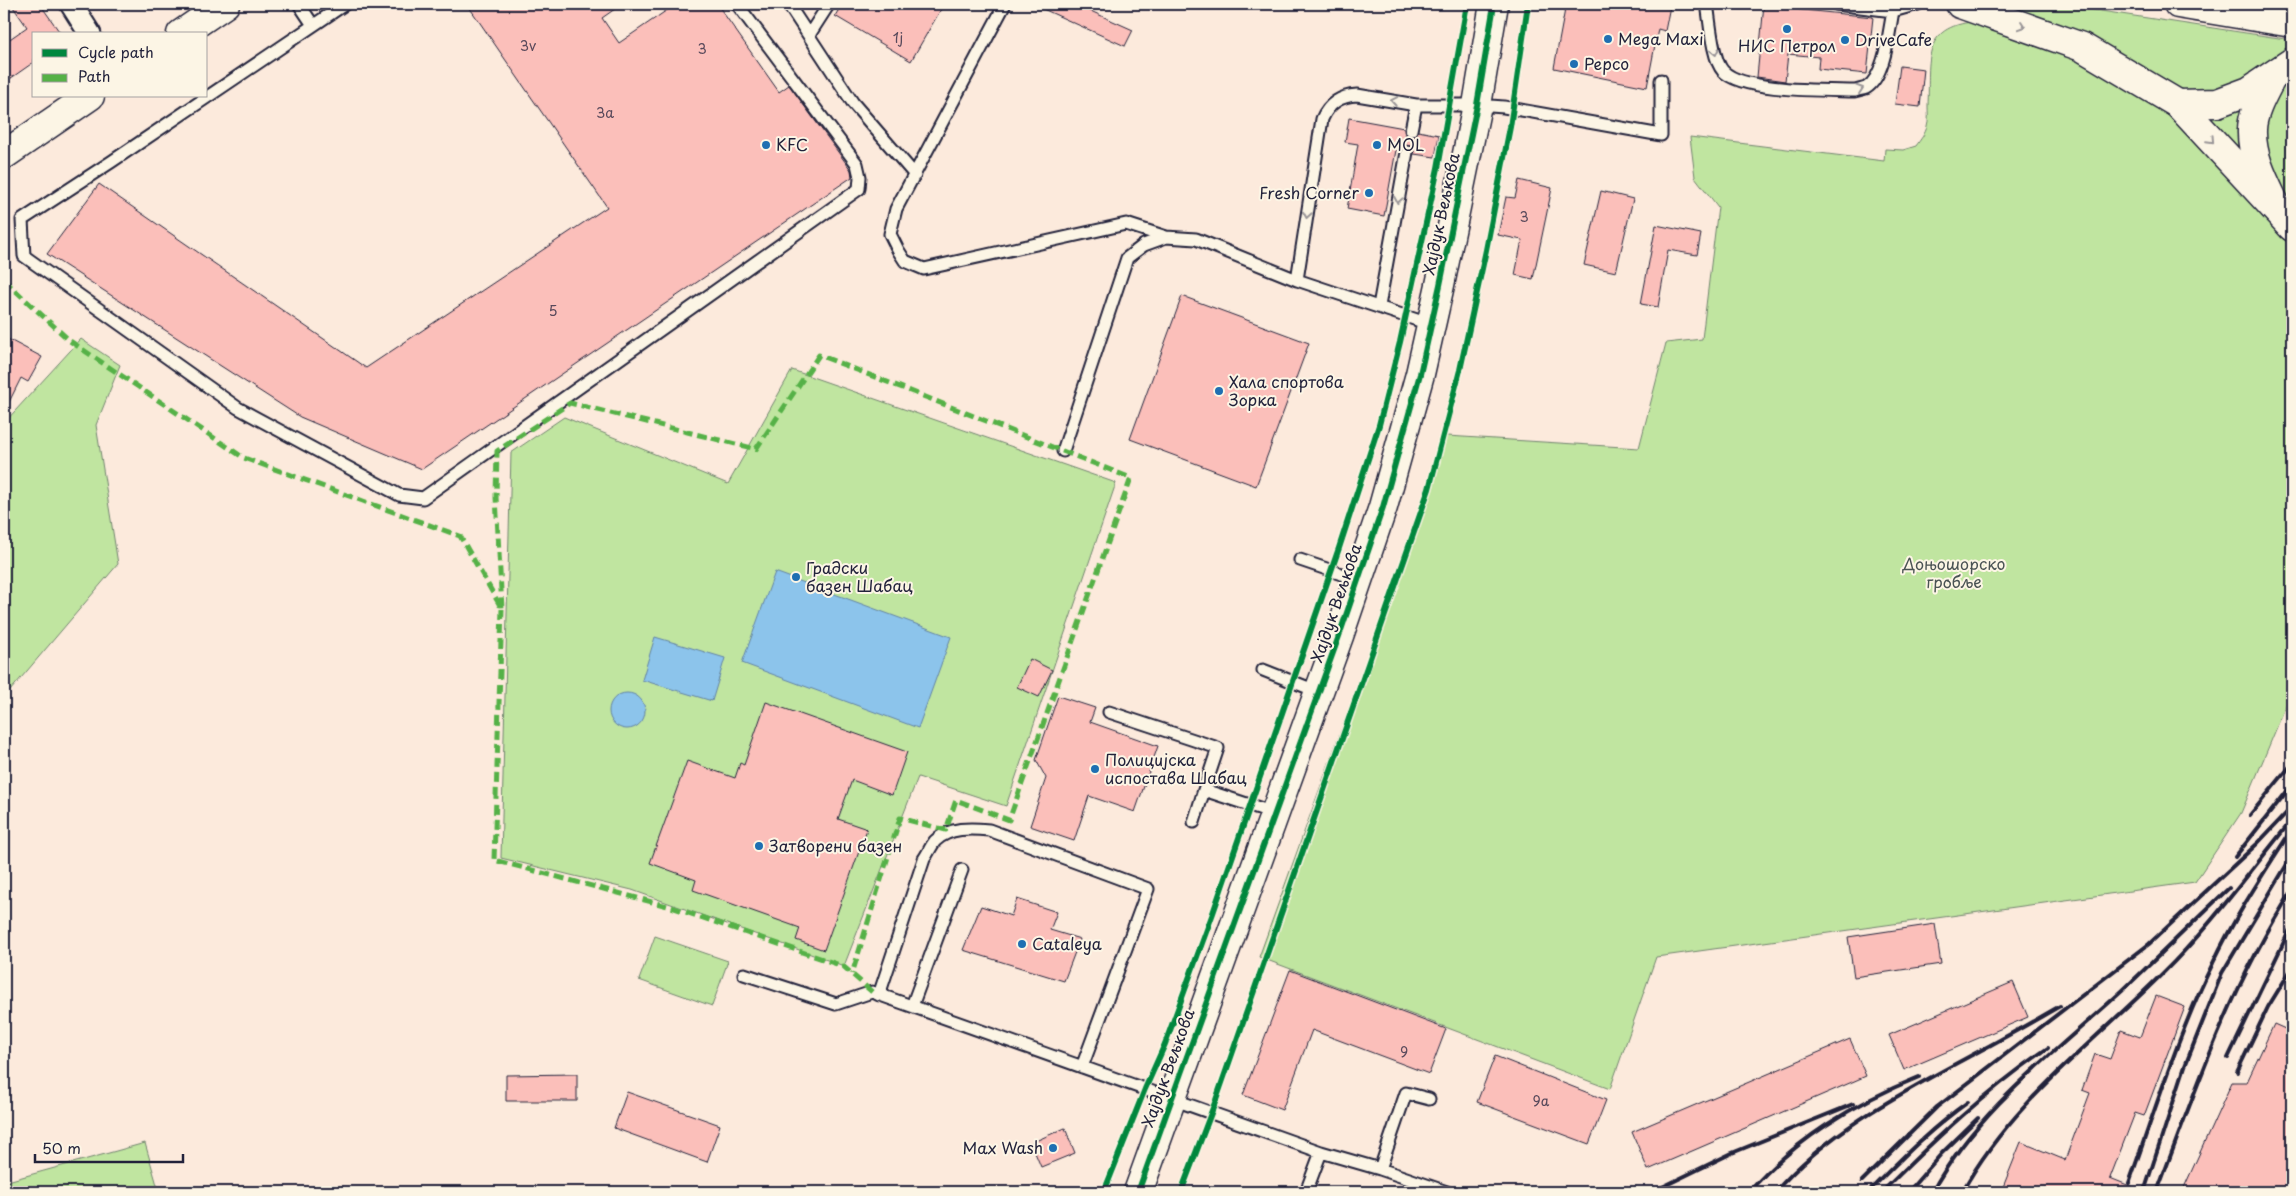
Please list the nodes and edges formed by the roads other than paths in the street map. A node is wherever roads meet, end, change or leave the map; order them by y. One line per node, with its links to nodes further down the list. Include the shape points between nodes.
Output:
1 (71, 4): 18 (street)
2 (225, 4): 19 (main road)
3 (299, 4): 17 (lane)
4 (345, 4): 17 (lane)
5 (737, 4): 25 (lane, via 857,164 859,189 423,498 399,495 238,408 24,256 22,220)
6 (788, 4): 20 (lane)
7 (829, 4): 20 (lane)
8 (1005, 4): 32 (lane)
9 (1707, 4): 15 (lane, one-way to 15, via 1716,57 1722,71 1748,84 1855,91 1867,88 1876,78 1882,65)
10 (1836, 4): 15 (lane)
11 (1918, 4): 15 (lane)
12 (1960, 4): 26 (main road, one-way to 26, via 2082,46)
13 (2178, 4): 16 (main road)
14 (1492, 6): 28 (main road, Хајдук Вељкова)
15 (1893, 11)
16 (2292, 23)
17 (313, 25): 23 (lane)
18 (89, 32)
19 (185, 32)
20 (809, 36): 32 (lane, via 853,103)
21 (2282, 68): 26 (main road, via 2249,91 2217,103); 33 (main road, via 2261,99 2252,129 2256,164)
22 (1661, 80): 28 (lane, via 1661,135)
23 (208, 96)
24 (87, 98): 31 (main road)
25 (205, 98)
26 (2178, 104): 33 (main road, one-way to 33)
27 (1416, 105): 28 (lane); 29 (lane); 35 (lane, one-way to 35, via 1358,95 1340,99 1326,109)
28 (1477, 105): 37 (main road, Хајдук Вељкова)
29 (1411, 130)
30 (1407, 152): 36 (lane, one-way to 36)
31 (4, 155)
32 (915, 175): 34 (lane, via 896,209 890,234 905,261 924,269 1126,224)
33 (2286, 219)
34 (1166, 237): 35 (lane, via 1196,240); 38 (lane, via 1144,245 1127,258)
35 (1297, 280): 36 (lane)
36 (1379, 306): 37 (lane)
37 (1432, 324): 40 (main road, Хајдук Вељкова, via 1405,432)
38 (1063, 451)
39 (1300, 560): 40 (lane)
40 (1359, 580): 42 (main road, Хајдук Вељкова)
41 (1262, 670): 42 (lane)
42 (1318, 692): 45 (main road, Хајдук Вељкова)
43 (1108, 712): 44 (lane, via 1218,748)
44 (1204, 790): 45 (lane); 46 (lane)
45 (1274, 814): 52 (main road, Хајдук Вељкова)
46 (1194, 822)
47 (962, 870): 50 (lane)
48 (744, 974): 49 (lane, via 836,1004 872,992)
49 (879, 995): 50 (lane); 51 (lane, via 924,859 936,840 956,830 989,830 1148,889)
50 (912, 1006): 51 (lane)
51 (1082, 1066): 52 (lane)
52 (1172, 1098): 54 (lane); 56 (main road, Хајдук Вељкова)
53 (1429, 1099): 55 (lane, via 1406,1093)
54 (1321, 1152): 55 (lane); 57 (lane)
55 (1380, 1169): 58 (lane)
56 (1138, 1192)
57 (1306, 1192)
58 (1446, 1192)

